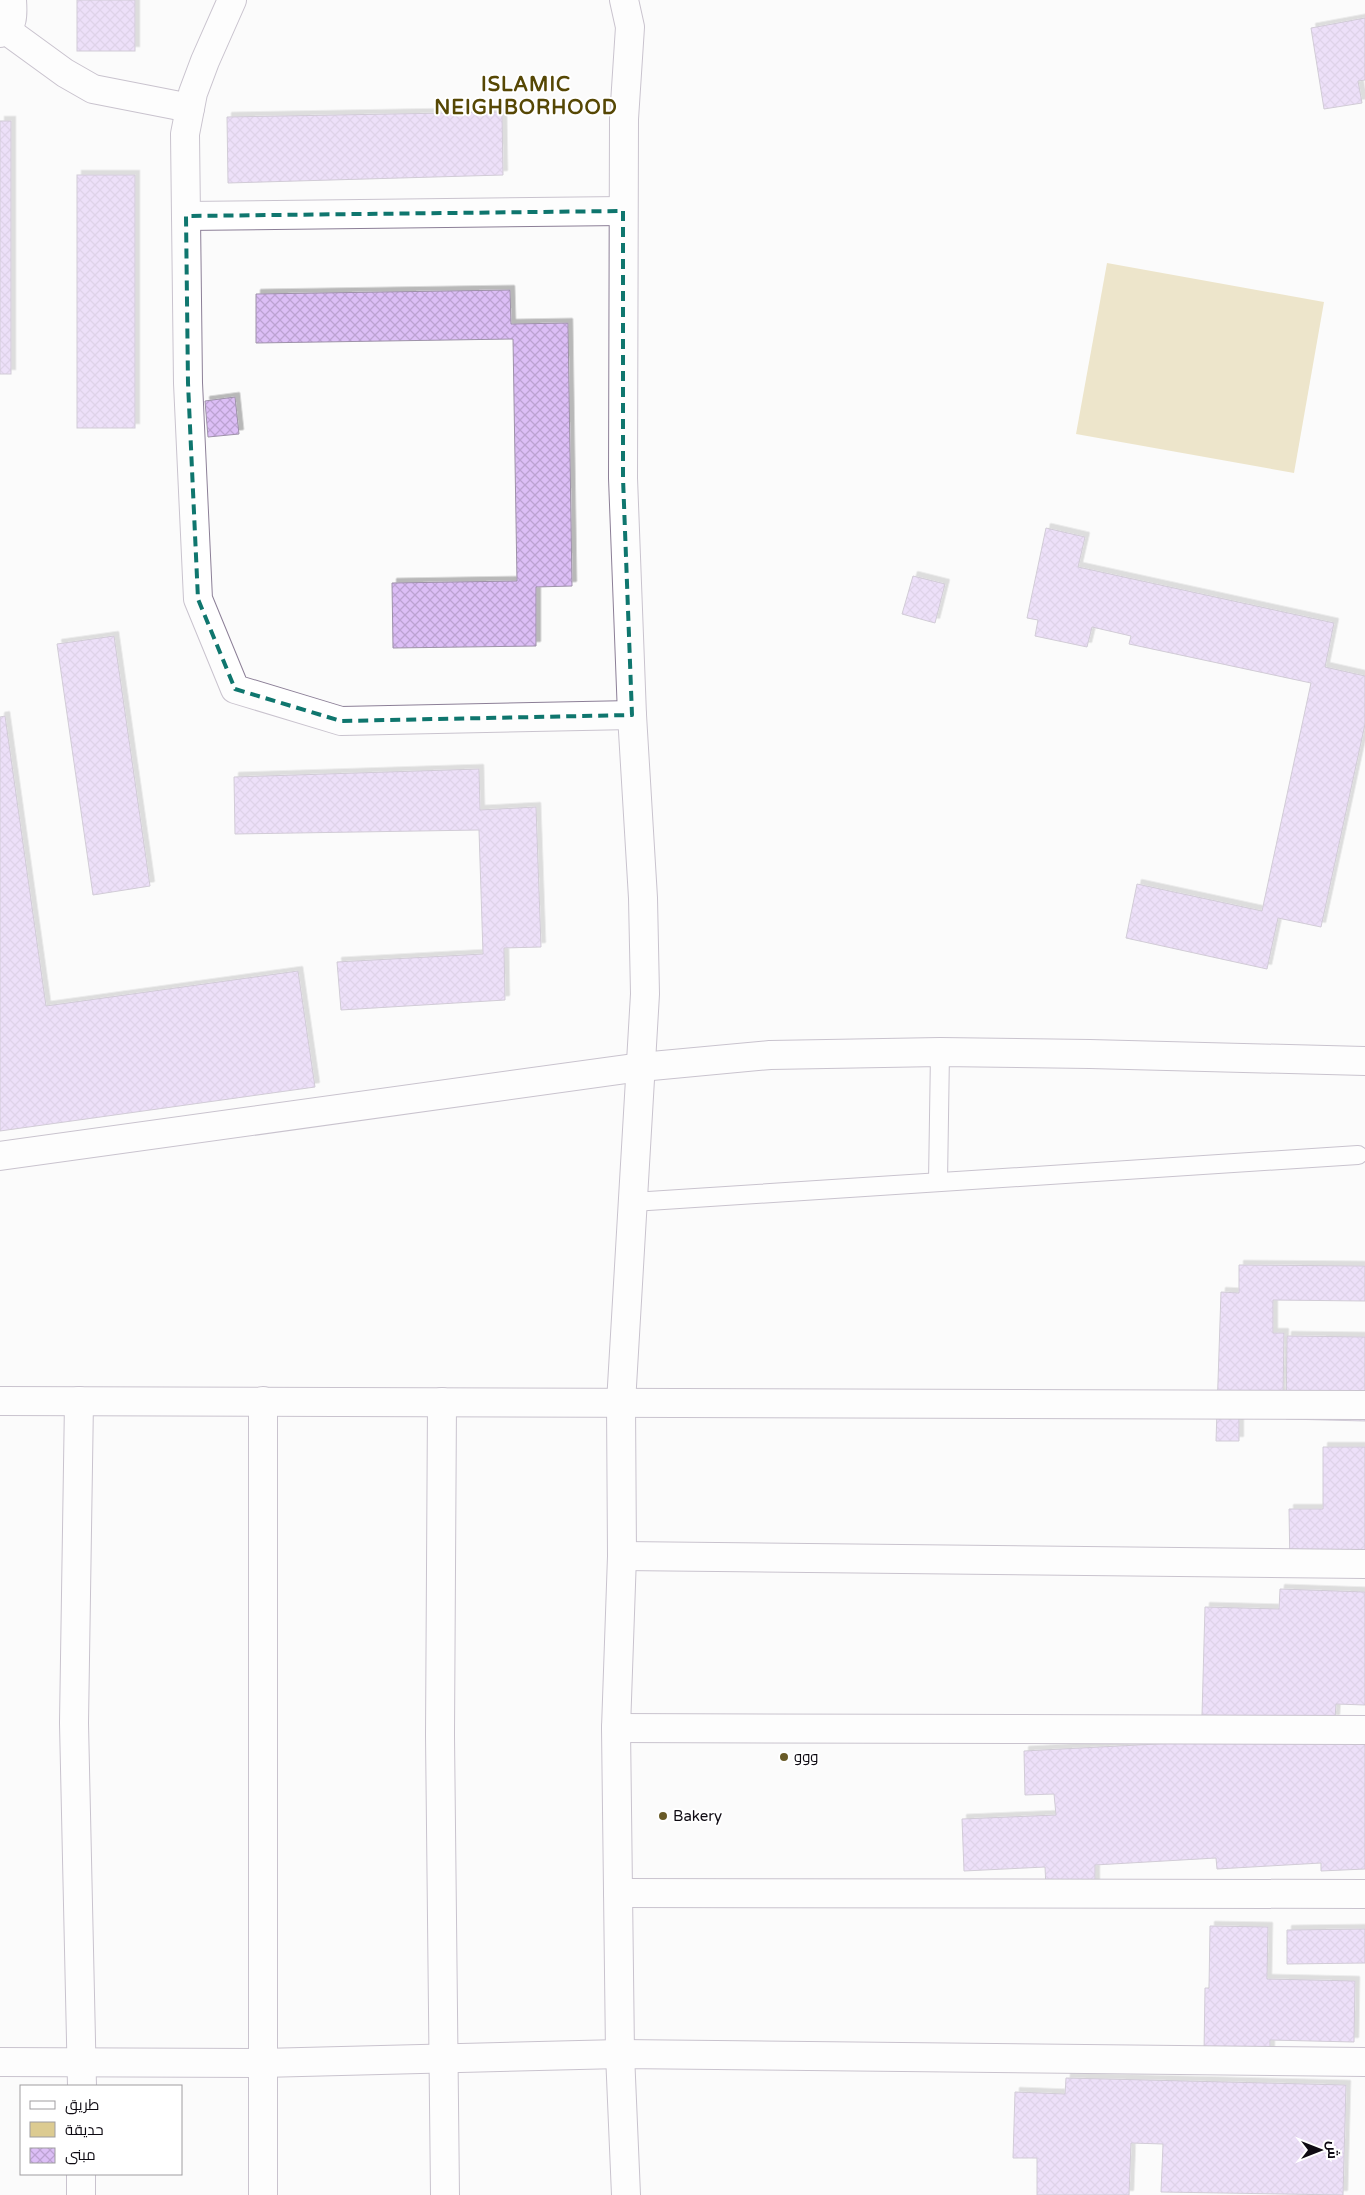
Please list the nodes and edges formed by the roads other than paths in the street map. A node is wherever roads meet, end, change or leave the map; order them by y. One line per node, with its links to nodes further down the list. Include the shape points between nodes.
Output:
1 (12, 0): 4 (street, via 11,22)
2 (232, 0): 5 (street, via 205,61)
3 (624, 0): 6 (street, via 630,27)
4 (3, 32): 5 (street, via 93,89)
5 (190, 108): 7 (street, via 185,134)
6 (623, 210): 7 (street); 8 (street, via 623,478)
7 (186, 216): 8 (street, via 188,383 198,599 236,689 341,721)
8 (632, 715): 11 (street, via 643,898 645,994)
9 (940, 1052): 10 (street); 11 (street, via 770,1055); 14 (lane)
10 (1365, 1061)
11 (641, 1067): 13 (street); 15 (street)
12 (1358, 1155): 14 (lane)
13 (0, 1156)
14 (938, 1182): 15 (lane)
15 (633, 1202): 20 (street)
16 (0, 1401): 17 (street)
17 (79, 1401): 18 (street); 33 (street, via 74,1723)
18 (263, 1401): 19 (street); 32 (street)
19 (442, 1402): 20 (street); 29 (street, via 440,1735)
20 (621, 1403): 21 (street); 22 (street)
21 (1365, 1405)
22 (622, 1556): 23 (street); 24 (street)
23 (1365, 1564)
24 (616, 1728): 25 (street); 26 (street)
25 (1365, 1730)
26 (618, 1893): 27 (street); 28 (street)
27 (1365, 1894)
28 (620, 2054): 29 (street); 31 (street); 38 (street)
29 (445, 2057): 32 (street); 37 (street)
30 (0, 2062): 33 (street)
31 (1365, 2062)
32 (262, 2063): 33 (street); 36 (street)
33 (82, 2075)
34 (81, 2175): 35 (street)
35 (81, 2195)
36 (263, 2195)
37 (445, 2195)
38 (626, 2195)

